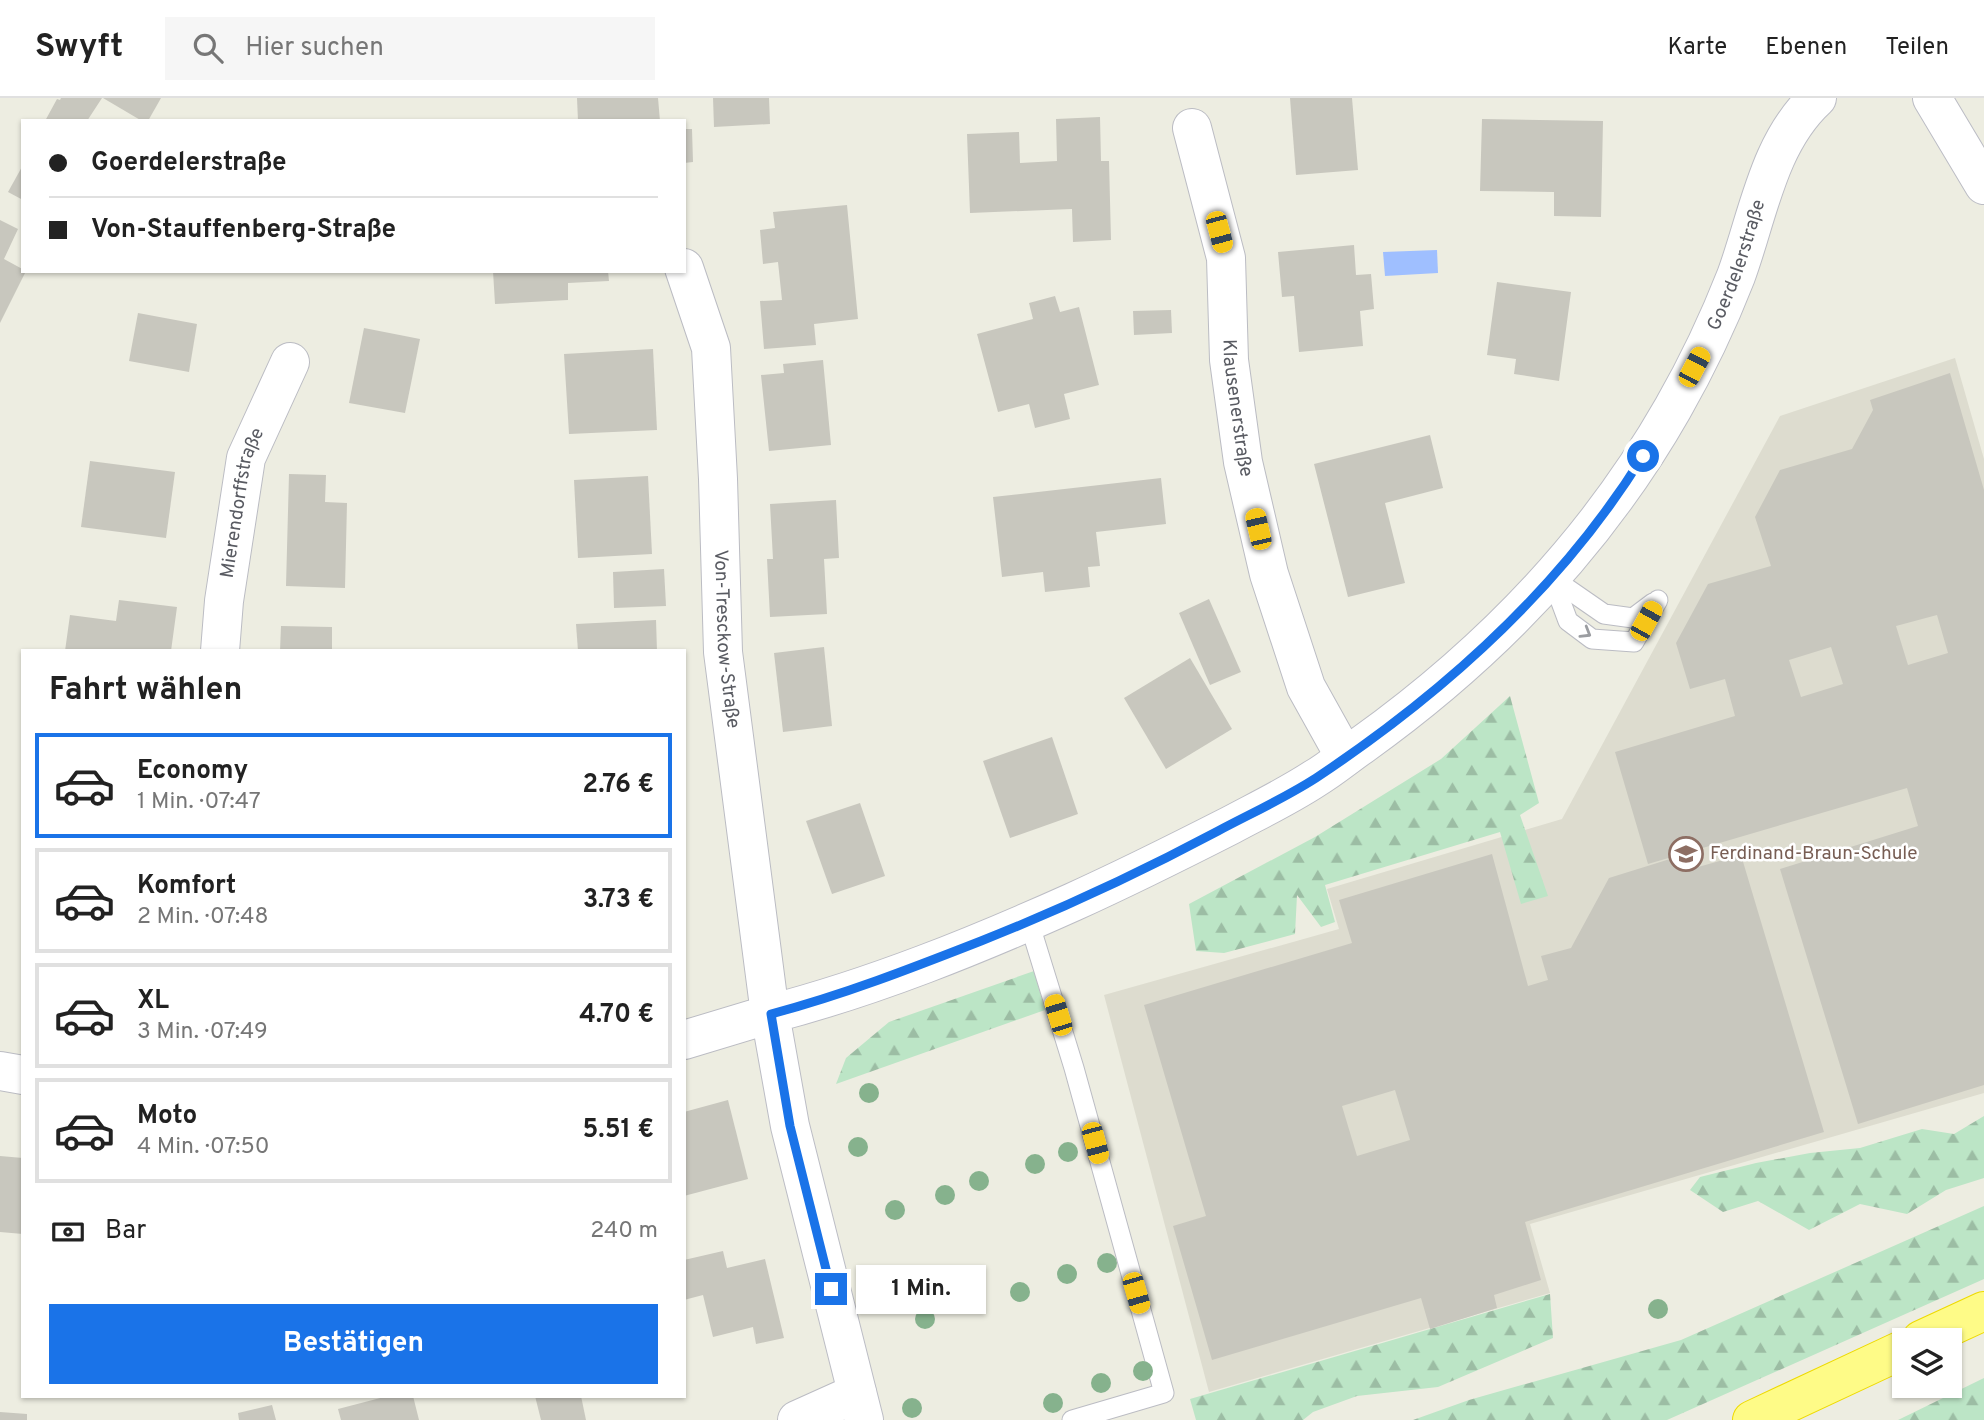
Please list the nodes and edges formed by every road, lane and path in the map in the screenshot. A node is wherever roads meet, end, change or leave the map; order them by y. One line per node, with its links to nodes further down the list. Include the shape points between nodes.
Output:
1 (1816, 98): 7 (main road, Goerdelerstraße, via 1784,139 1716,326 1672,409 1628,480)
2 (1932, 98): 4 (main road)
3 (1192, 128): 9 (main road, Klausenerstraße, via 1226,258 1229,360 1242,462 1269,574 1306,687)
4 (1984, 185)
5 (686, 273): 11 (main road, Von-Tresckow-Straße, via 711,348 723,652)
6 (290, 362): 8 (main road, Mierendorffstraße, via 246,458)
7 (1552, 578): 7 (lane, one-way to 7, via 1567,621 1592,639 1634,642 1658,600 1633,618 1604,614); 9 (main road, Goerdelerstraße, via 1431,694)
8 (220, 649)
9 (1345, 757): 10 (main road, Goerdelerstraße, via 1314,779 1139,873)
10 (1029, 922): 11 (main road, Goerdelerstraße, via 884,979); 20 (lane, via 1164,1393)
11 (771, 1014): 12 (main road, Goerdelerstraße); 18 (main road, Von-Tresckow-Straße, via 790,1126)
12 (686, 1039)
13 (0, 1071): 14 (main road)
14 (21, 1075)
15 (1984, 1311): 16 (highway)
16 (1947, 1328)
17 (1892, 1355): 21 (highway)
18 (861, 1406): 19 (main road)
19 (797, 1420)
20 (1072, 1420)
21 (1752, 1420)

